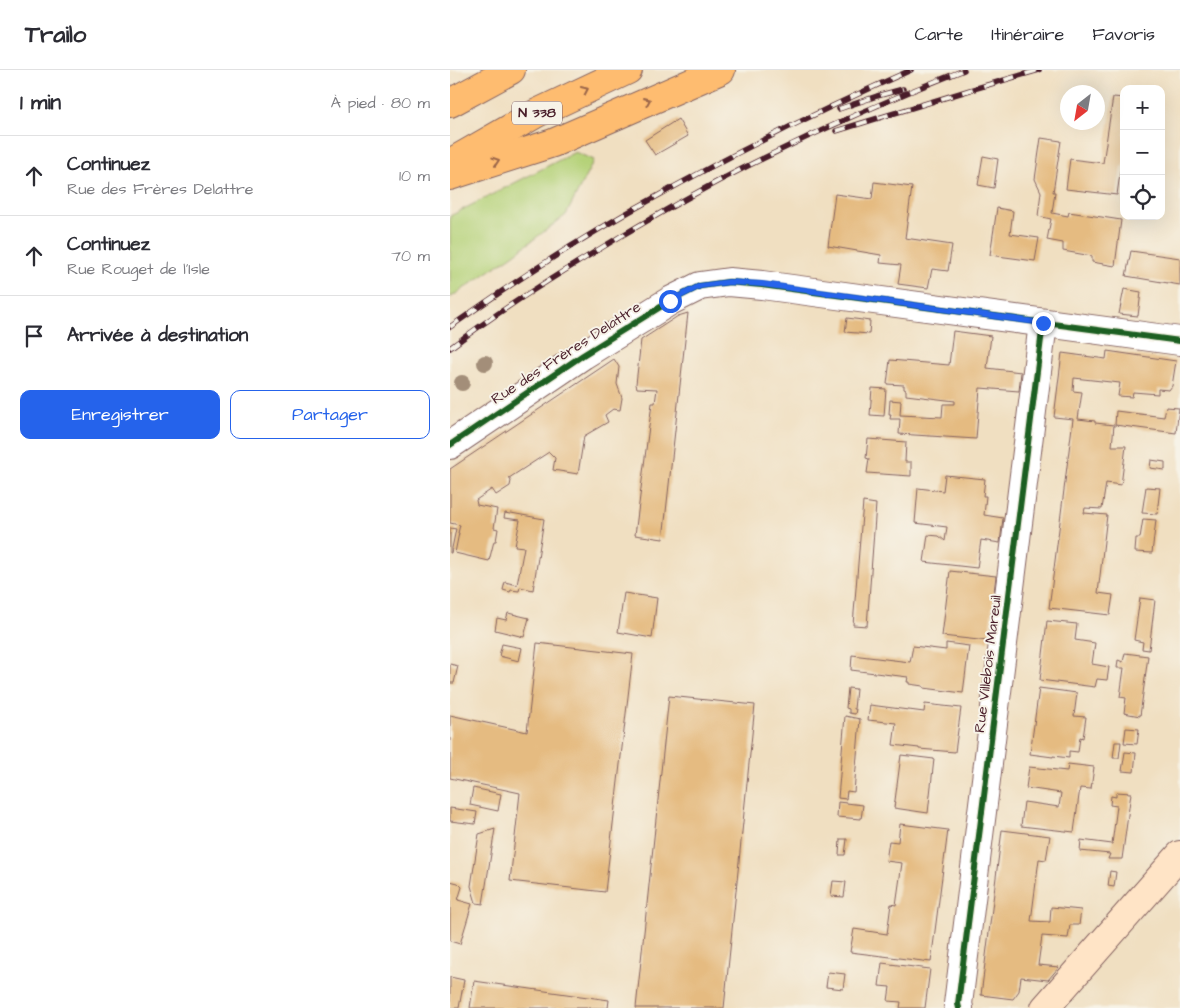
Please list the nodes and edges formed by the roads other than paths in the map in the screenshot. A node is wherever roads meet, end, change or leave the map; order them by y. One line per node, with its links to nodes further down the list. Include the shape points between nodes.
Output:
1 (511, 70): 4 (highway)
2 (628, 70): 5 (highway, N 338, one-way to 2, via 538,113)
3 (721, 70): 6 (highway, one-way to 3, via 553,143)
4 (450, 103)
5 (450, 163)
6 (450, 176)
7 (1043, 323): 8 (street, Rue des Frères Delattre); 9 (street, Rue des Frères Delattre, via 762,284 729,282 700,286 583,355); 12 (street, Rue Villebois Mareuil)
8 (1180, 341)
9 (450, 445)
10 (1180, 855): 11 (street)
11 (1057, 1002)
12 (959, 1008)

